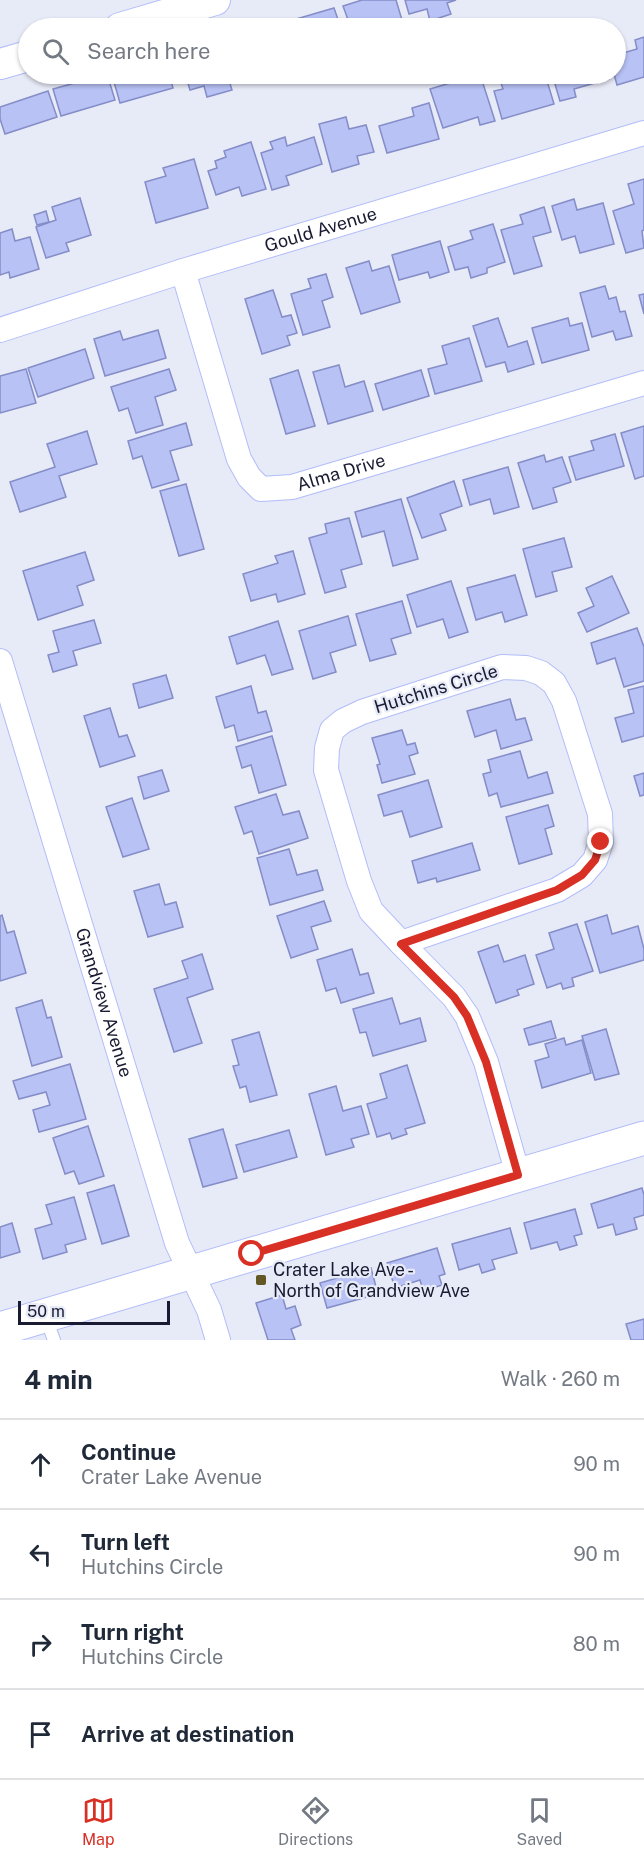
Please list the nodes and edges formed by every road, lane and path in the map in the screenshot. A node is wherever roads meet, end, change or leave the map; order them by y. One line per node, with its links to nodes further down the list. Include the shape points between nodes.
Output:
1 (215, 0): 2 (street)
2 (154, 18)
3 (18, 59): 4 (street)
4 (0, 64)
5 (644, 133): 6 (street, Gould Avenue)
6 (183, 271): 7 (street, Gould Avenue); 8 (street, Alma Drive, via 239,459 261,489 292,487)
7 (0, 330)
8 (644, 383)
9 (0, 661): 13 (street, Grandview Avenue, via 177,1243)
10 (401, 944): 10 (street, Hutchins Circle, via 371,911 359,881 327,770 332,730 362,712 502,668 526,668 541,673 554,683 564,701 600,814 601,842 595,860 582,875 557,890); 12 (street, Hutchins Circle, via 454,997 467,1016 486,1062)
11 (644, 1138): 12 (main road)
12 (518, 1175): 13 (main road)
13 (191, 1272): 14 (main road); 16 (street, Grandview Avenue)
14 (49, 1328): 15 (main road)
15 (0, 1329)
16 (218, 1340)

